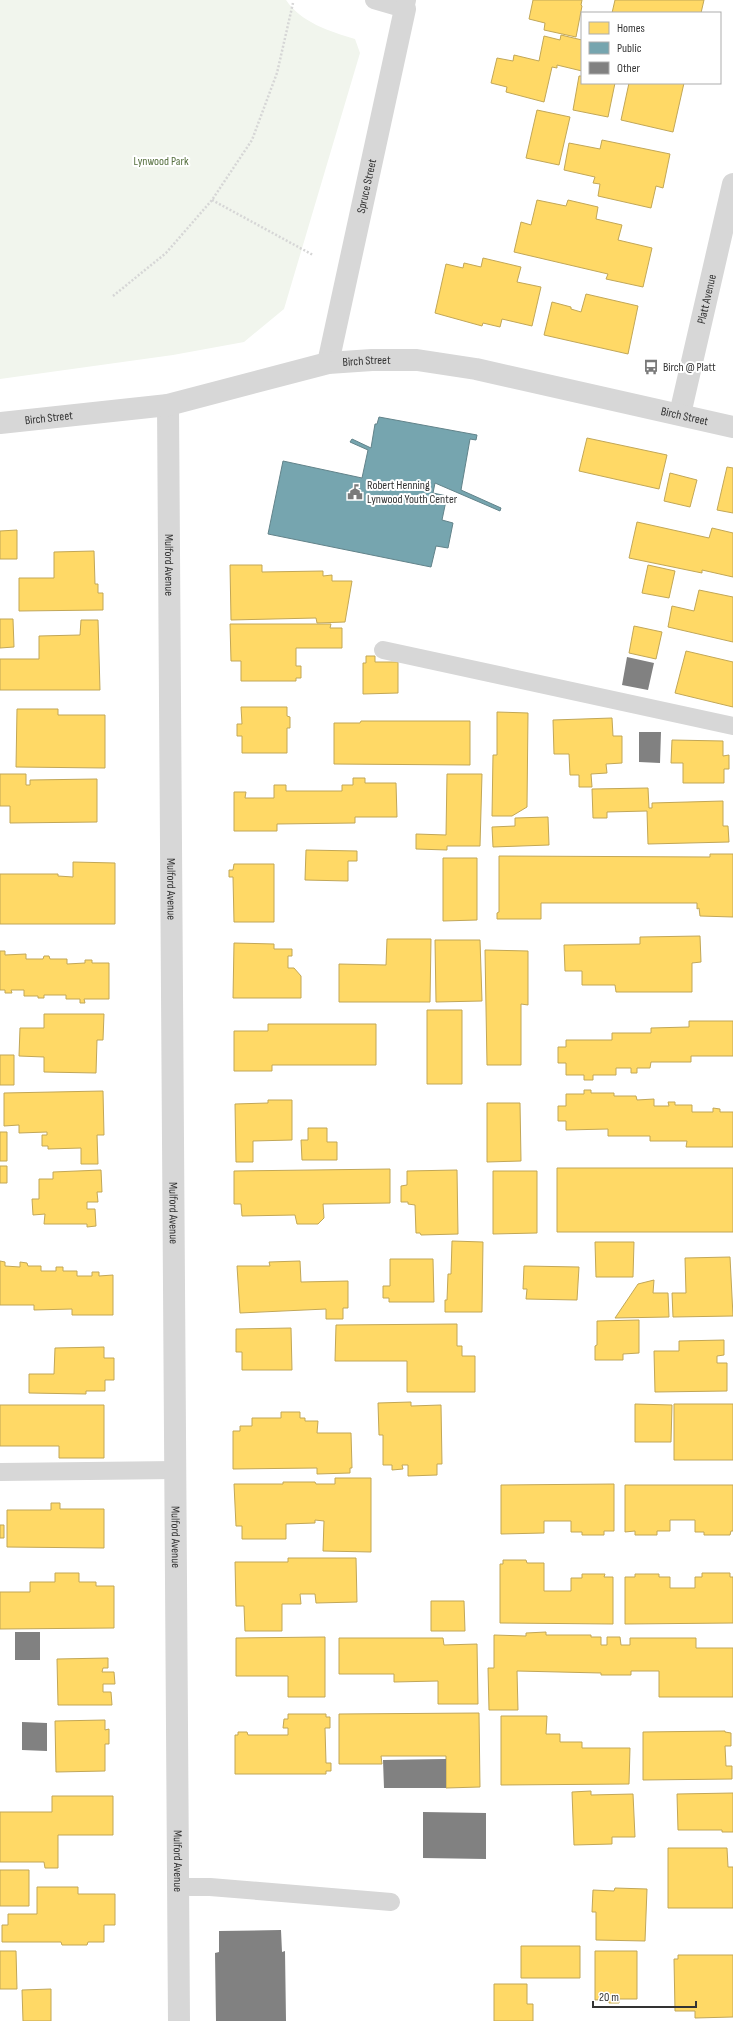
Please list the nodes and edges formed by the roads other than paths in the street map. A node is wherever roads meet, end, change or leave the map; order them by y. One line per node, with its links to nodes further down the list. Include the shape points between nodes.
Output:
1 (374, 0): 2 (lane, Spruce Street)
2 (406, 4): 4 (street, Spruce Street)
3 (733, 184): 6 (street, Platt Avenue)
4 (328, 363): 5 (street, Birch Street); 6 (street, Birch Street, via 417,360 476,369)
5 (168, 405): 7 (street, Birch Street); 11 (street, Mulford Avenue)
6 (680, 414): 8 (street, Birch Street)
7 (0, 422)
8 (733, 427)
9 (383, 650): 10 (lane)
10 (733, 726)
11 (176, 1470): 12 (lane); 13 (street, Mulford Avenue)
12 (0, 1472)
13 (178, 1887): 14 (lane, via 210,1887); 15 (street, Mulford Avenue)
14 (391, 1902)
15 (179, 2021)

